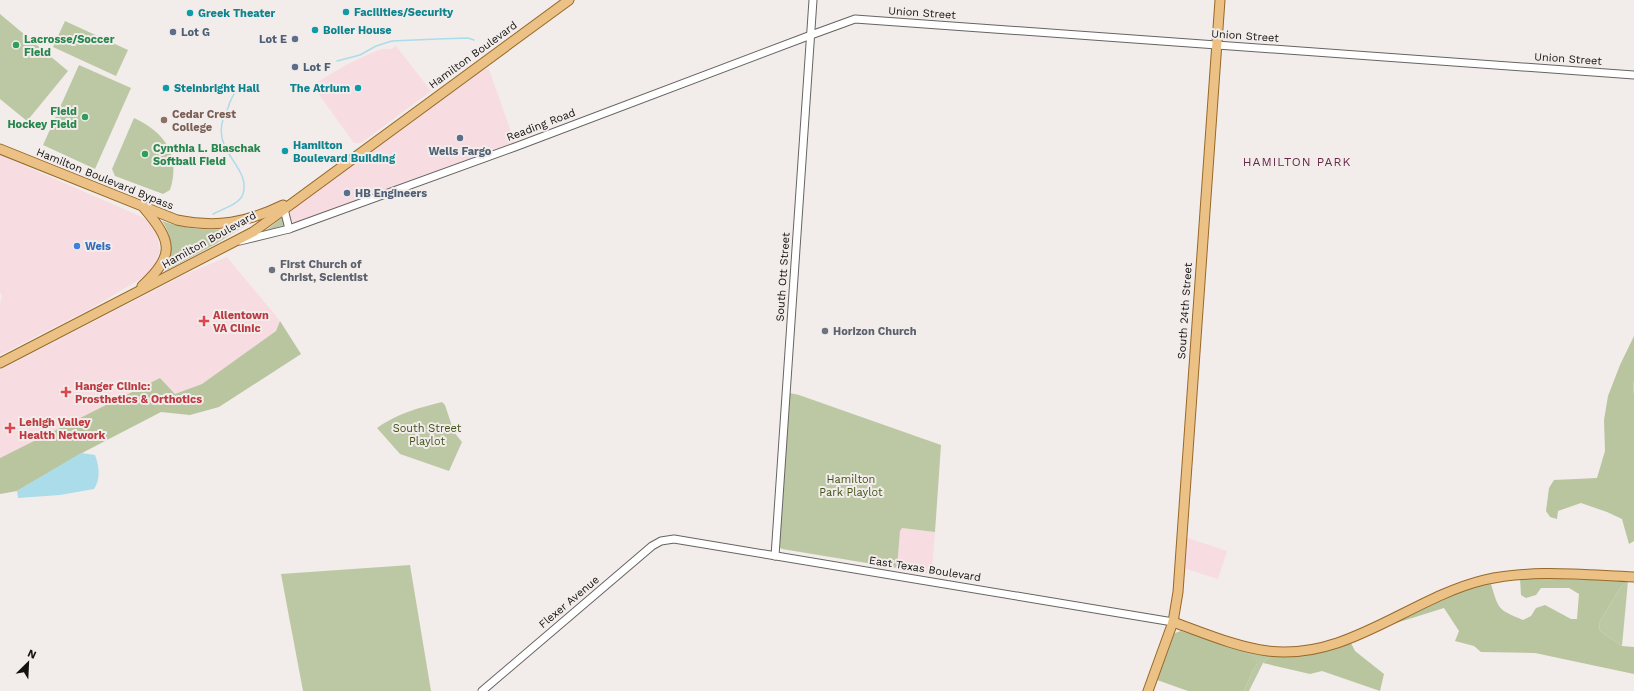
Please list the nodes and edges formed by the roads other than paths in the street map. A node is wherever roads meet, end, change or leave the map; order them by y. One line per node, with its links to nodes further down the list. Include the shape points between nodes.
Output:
1 (569, 0): 9 (main road, Hamilton Boulevard)
2 (813, 0): 5 (street, South Ott Street)
3 (1220, 0): 6 (main road, South 24th Street)
4 (855, 19): 5 (street, Reading Road); 6 (street, Union Street)
5 (811, 34): 12 (street, Reading Road, via 515,147); 17 (street, South Ott Street)
6 (1216, 45): 7 (street, Union Street); 19 (main road, South 24th Street, via 1178,582)
7 (1634, 75)
8 (0, 149): 10 (main road, Hamilton Boulevard Bypass)
9 (295, 200): 10 (main road, Hamilton Boulevard Bypass, via 247,220 219,224 177,220); 11 (main road, Hamilton Boulevard)
10 (142, 207): 14 (main road, via 164,235 166,254 156,274)
11 (284, 209): 12 (street); 13 (main road, Hamilton Boulevard)
12 (289, 229): 13 (street, Reading Road)
13 (232, 243): 14 (main road, Hamilton Boulevard)
14 (134, 293): 15 (main road, Hamilton Boulevard)
15 (0, 363)
16 (674, 539): 17 (street, East Texas Boulevard); 20 (street, Flexer Avenue, via 661,541 652,546)
17 (774, 556): 19 (street, East Texas Boulevard)
18 (1634, 577): 19 (main road, via 1528,574 1483,580 1438,597 1346,640 1325,647 1294,652 1250,648)
19 (1173, 622): 21 (main road, South 24th Street)
20 (482, 691)
21 (1148, 691)

